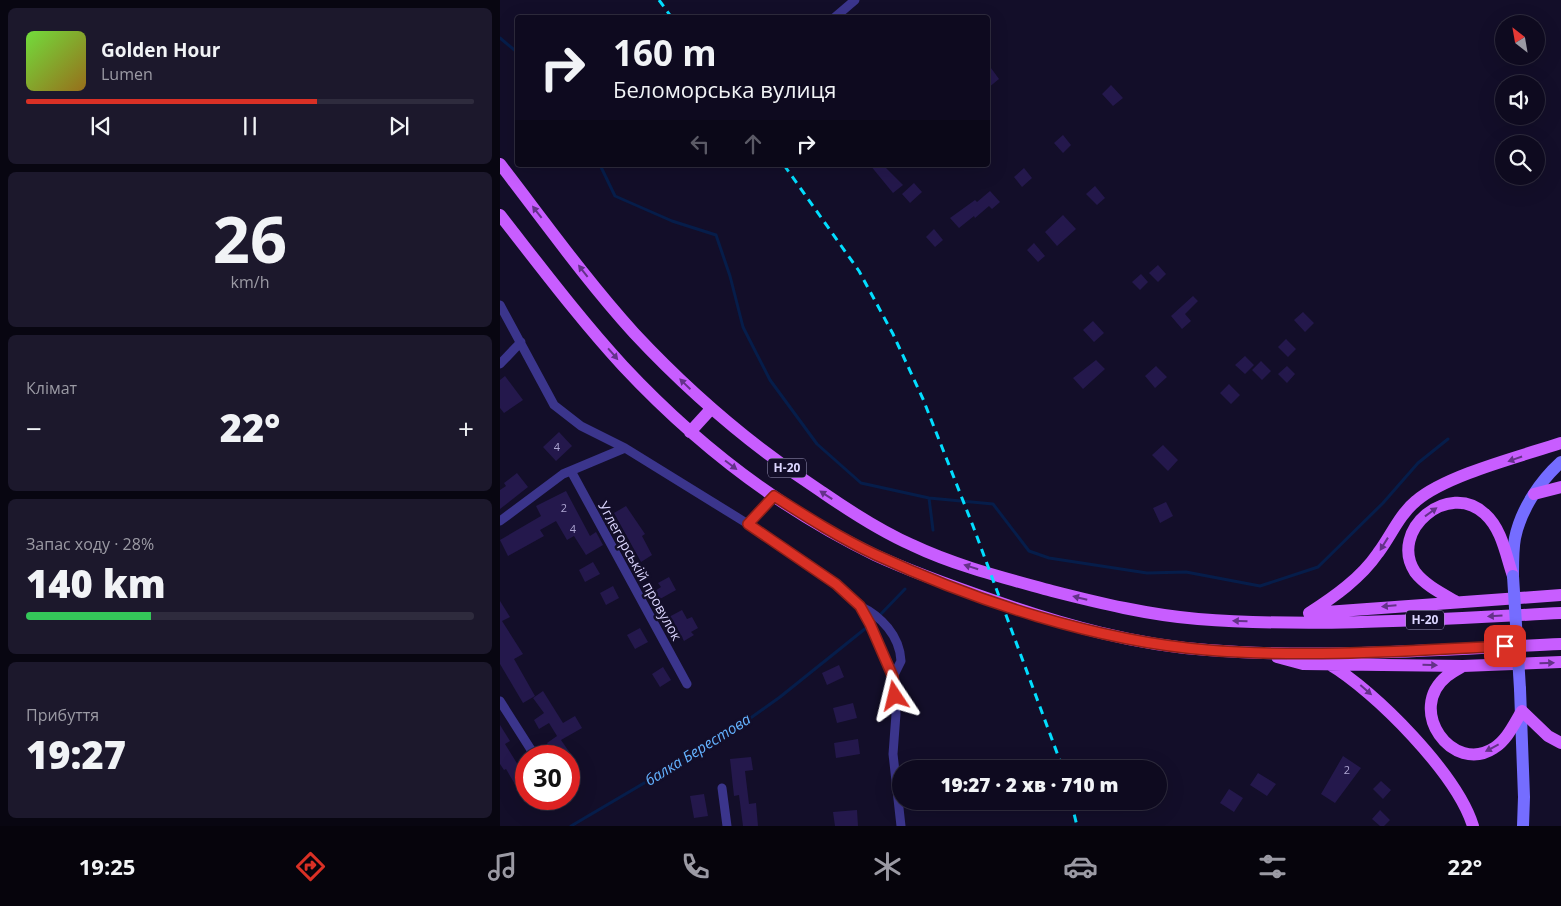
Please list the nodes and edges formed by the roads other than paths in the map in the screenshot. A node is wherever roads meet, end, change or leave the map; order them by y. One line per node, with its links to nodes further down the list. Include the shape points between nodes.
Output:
1 (855, 0): 2 (street)
2 (838, 15)
3 (500, 164): 8 (main road, Н-20, one-way to 3, via 661,360 599,292)
4 (500, 215): 9 (main road, Н-20, one-way to 9, via 620,363)
5 (500, 305): 6 (street)
6 (521, 342): 7 (street); 11 (street, via 554,404 581,426)
7 (500, 364)
8 (711, 408): 9 (main road); 25 (main road, Н-20, one-way to 8, via 1193,618 1093,601 951,561 854,514 772,457)
9 (690, 432): 16 (main road, Н-20, one-way to 16)
10 (1561, 443): 23 (main road, one-way to 23, via 1450,481 1417,499 1363,571)
11 (625, 448): 13 (street); 18 (street)
12 (1561, 462): 15 (main road)
13 (571, 471): 17 (street, via 562,474); 32 (street, Углегорськiй провулок)
14 (1561, 486): 15 (main road)
15 (1534, 494): 19 (main road, via 1522,515 1515,538)
16 (774, 496): 18 (street); 27 (main road, Н-20, via 875,555 931,579 1037,615 1144,642)
17 (500, 521)
18 (748, 524): 22 (street, via 836,584)
19 (1512, 576): 21 (main road, one-way to 19, via 1415,571 1408,544 1420,519 1444,503 1458,501 1485,514 1497,530); 34 (main road, bridge)
20 (1561, 595): 21 (main road)
21 (1455, 601): 23 (main road, one-way to 23)
22 (860, 606): 31 (street); 31 (street, via 872,611 897,642 901,661)
23 (1309, 613): 25 (main road)
24 (1561, 613): 25 (main road, Н-20, one-way to 25, via 1426,620)
25 (1289, 622)
26 (1561, 644): 27 (main road, Н-20, via 1412,651)
27 (1260, 653): 29 (main road, via 1303,664)
28 (1561, 662): 30 (main road, one-way to 28)
29 (1326, 663): 30 (main road, one-way to 30); 40 (main road, one-way to 40, via 1370,693 1397,721 1458,793)
30 (1463, 666): 34 (main road, one-way to 30, via 1503,740 1492,749 1479,754 1468,753 1447,744 1439,736 1429,711 1432,697 1446,677)
31 (893, 677): 39 (street, via 896,714 893,754)
32 (687, 684)
33 (500, 701): 36 (street)
34 (1522, 711): 35 (main road, via 1548,736); 41 (main road)
35 (1561, 743)
36 (529, 745)
37 (722, 788): 38 (street)
38 (727, 826)
39 (901, 826)
40 (1473, 826)
41 (1523, 826)

